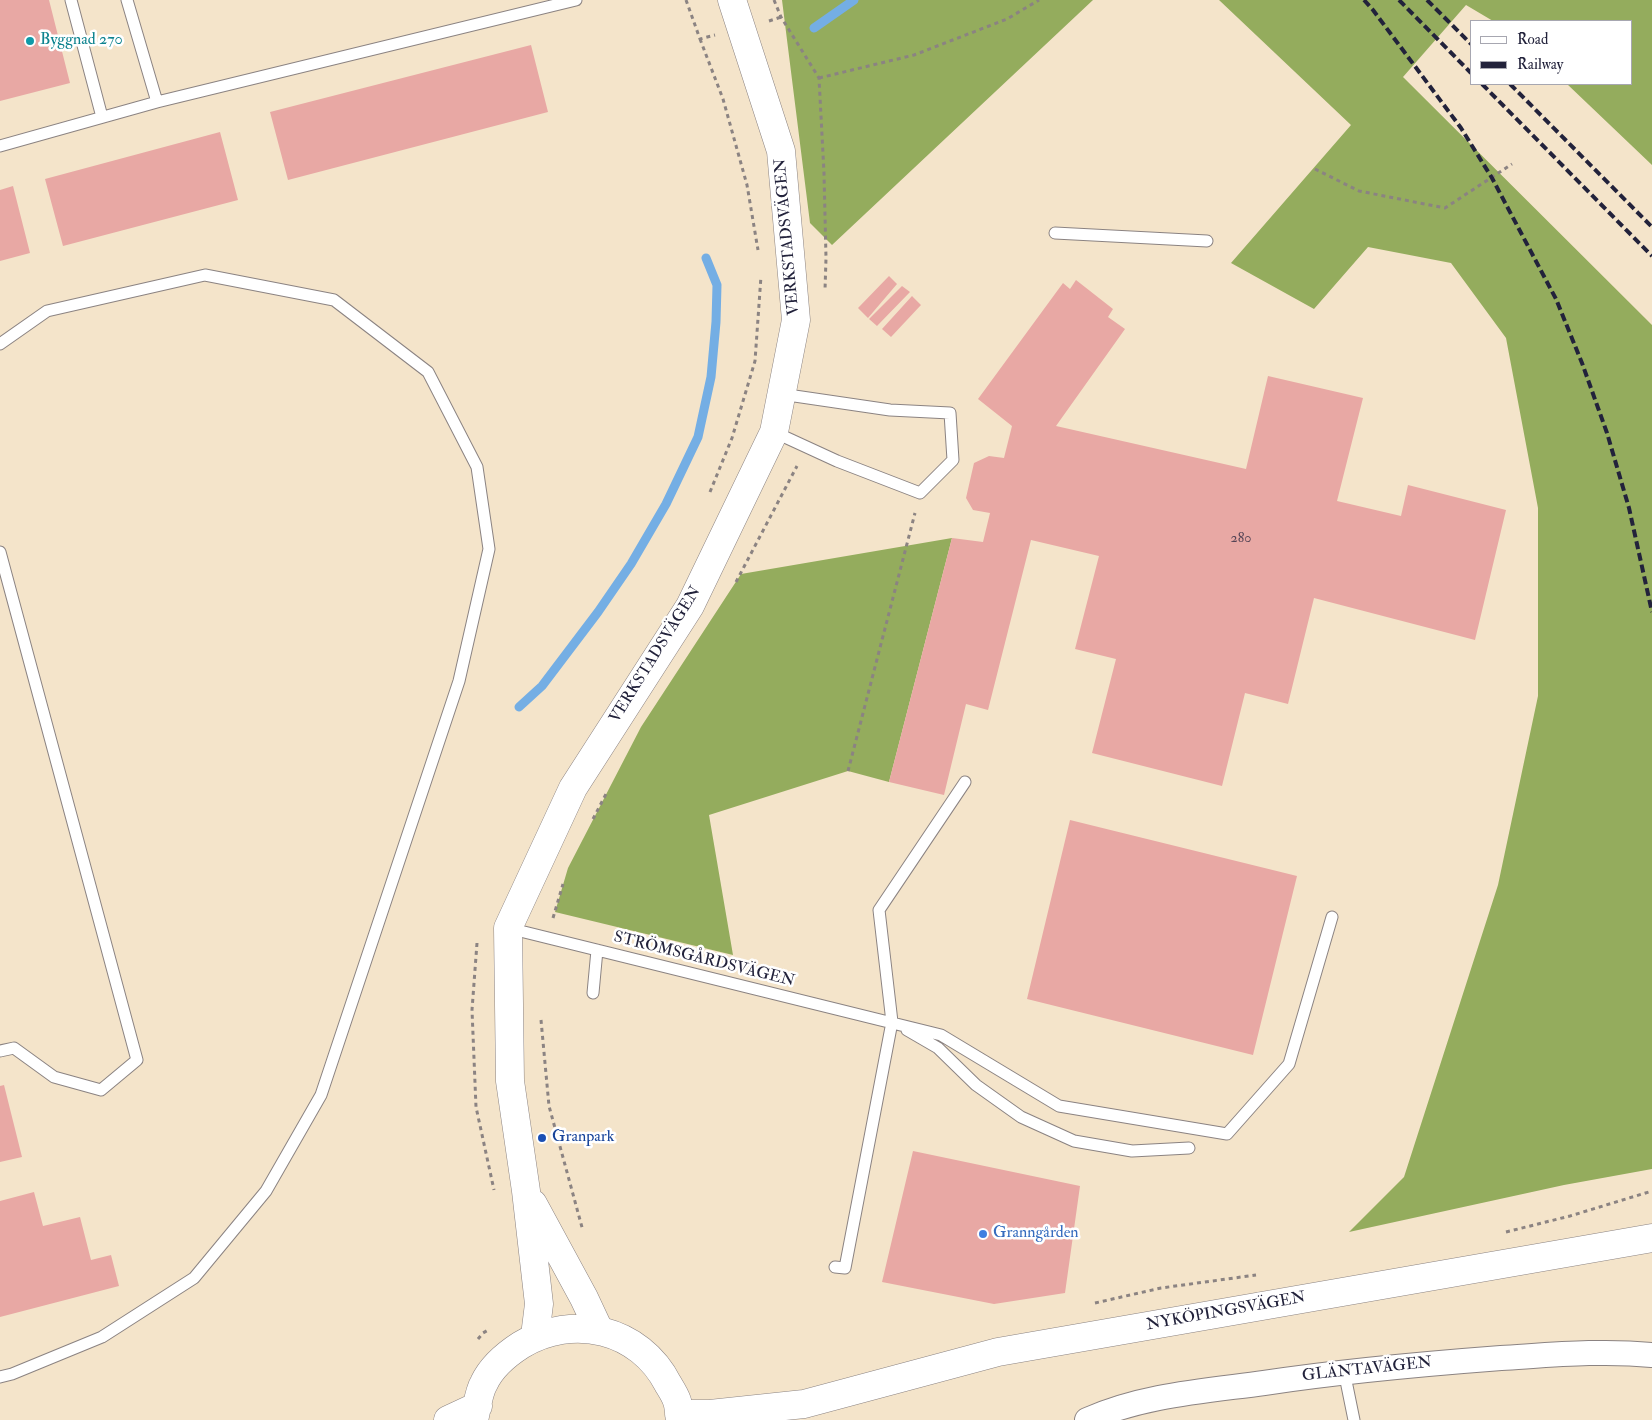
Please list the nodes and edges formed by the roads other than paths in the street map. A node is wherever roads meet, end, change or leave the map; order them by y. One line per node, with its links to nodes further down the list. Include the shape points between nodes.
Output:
1 (71, 0): 6 (lane)
2 (127, 0): 5 (lane)
3 (576, 0): 5 (lane)
4 (732, 0): 11 (main road, VERKSTADSVÄGEN, via 781,151 796,320)
5 (157, 102): 6 (lane)
6 (102, 118): 7 (lane)
7 (0, 146)
8 (1055, 233): 9 (lane)
9 (1207, 241)
10 (0, 344): 29 (lane, via 47,311 205,275 334,300 428,372 477,467 489,549 458,681 321,1095 266,1191 194,1278 102,1337)
11 (781, 394): 12 (main road, VERKSTADSVÄGEN); 12 (lane, via 890,410 950,413 952,460 920,493)
12 (774, 432): 16 (main road, VERKSTADSVÄGEN, via 690,606 573,788)
13 (0, 552): 20 (lane, via 137,1060 101,1090 54,1078 14,1048)
14 (965, 782): 19 (lane, via 879,910)
15 (1332, 917): 19 (lane, STRÖMSGÅRDSVÄGEN, via 1289,1064 1227,1134 1059,1106 941,1034)
16 (508, 928): 17 (lane, STRÖMSGÅRDSVÄGEN); 22 (main road, VERKSTADSVÄGEN, via 510,1081)
17 (597, 950): 18 (lane); 19 (lane, STRÖMSGÅRDSVÄGEN)
18 (593, 993)
19 (894, 1023): 21 (lane, via 938,1048 976,1085 1021,1117 1074,1141 1132,1151); 24 (lane, via 845,1268)
20 (0, 1051)
21 (1189, 1148)
22 (526, 1191): 25 (main road, VERKSTADSVÄGEN); 26 (main road, VERKSTADSVÄGEN, via 539,1304)
23 (1652, 1238): 30 (main road, NYKÖPINGSVÄGEN, via 998,1352)
24 (835, 1268)
25 (599, 1330): 26 (main road, via 559,1329); 32 (main road, via 633,1344 660,1369 677,1400)
26 (535, 1336): 31 (main road, via 506,1354 483,1383)
27 (1652, 1355): 28 (street, GLÄNTAVÄGEN, via 1610,1352 1557,1354)
28 (1344, 1371): 35 (street, GLÄNTAVÄGEN, via 1140,1402); 36 (lane)
29 (0, 1377)
30 (804, 1404): 32 (main road, NYKÖPINGSVÄGEN); 34 (main road, NYKÖPINGSVÄGEN)
31 (476, 1413): 33 (main road)
32 (679, 1417)
33 (448, 1420)
34 (774, 1420)
35 (1087, 1420)
36 (1354, 1420)

